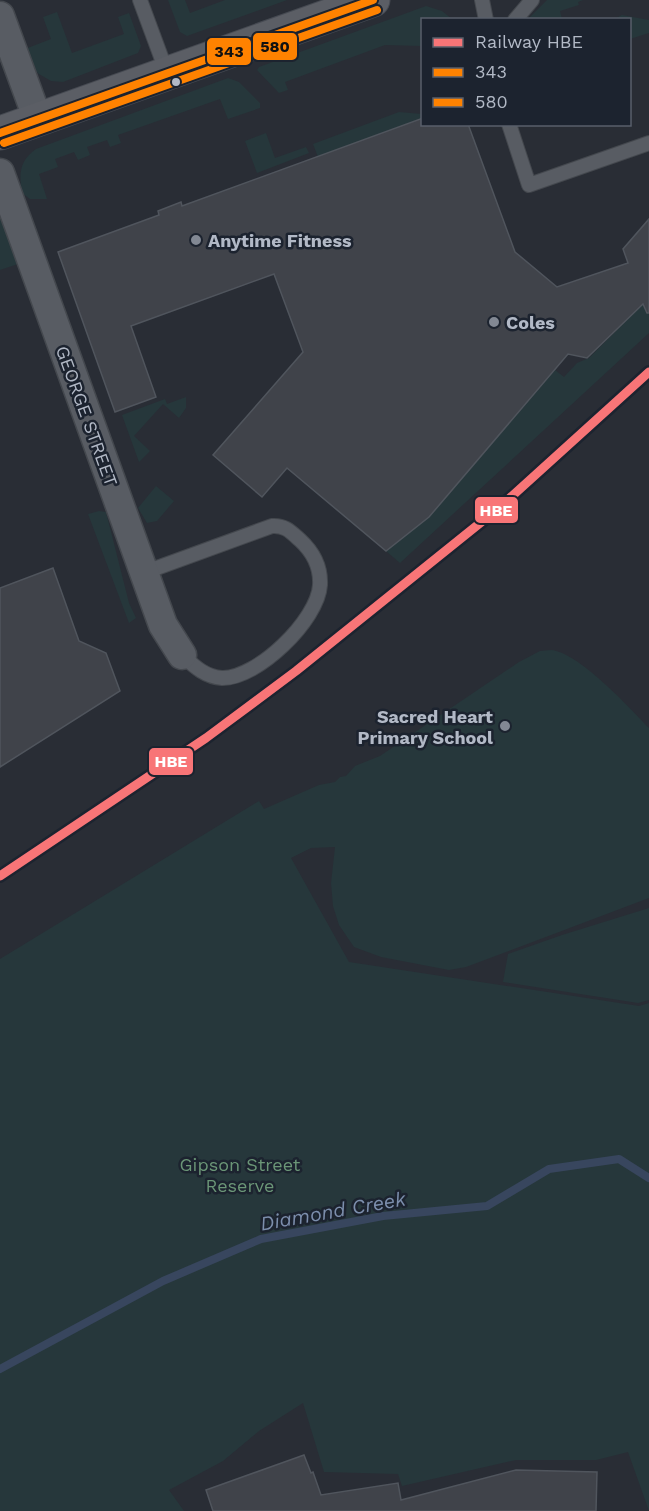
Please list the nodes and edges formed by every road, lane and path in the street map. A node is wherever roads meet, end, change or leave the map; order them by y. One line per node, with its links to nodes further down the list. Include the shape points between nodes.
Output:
1 (140, 0): 8 (lane)
2 (372, 0): 8 (main road)
3 (482, 0): 6 (lane)
4 (532, 0): 7 (lane)
5 (0, 16): 9 (street)
6 (486, 18)
7 (517, 18)
8 (167, 73): 9 (main road)
9 (38, 120): 11 (main road)
10 (510, 126): 12 (lane, via 529,185)
11 (0, 133)
12 (649, 143)
13 (0, 173): 14 (street, GEORGE STREET)
14 (143, 573): 15 (street, GEORGE STREET, via 163,625); 15 (lane, via 272,526 289,530 315,559 320,585 309,615 292,636 258,665 223,678 210,676)
15 (182, 655)

